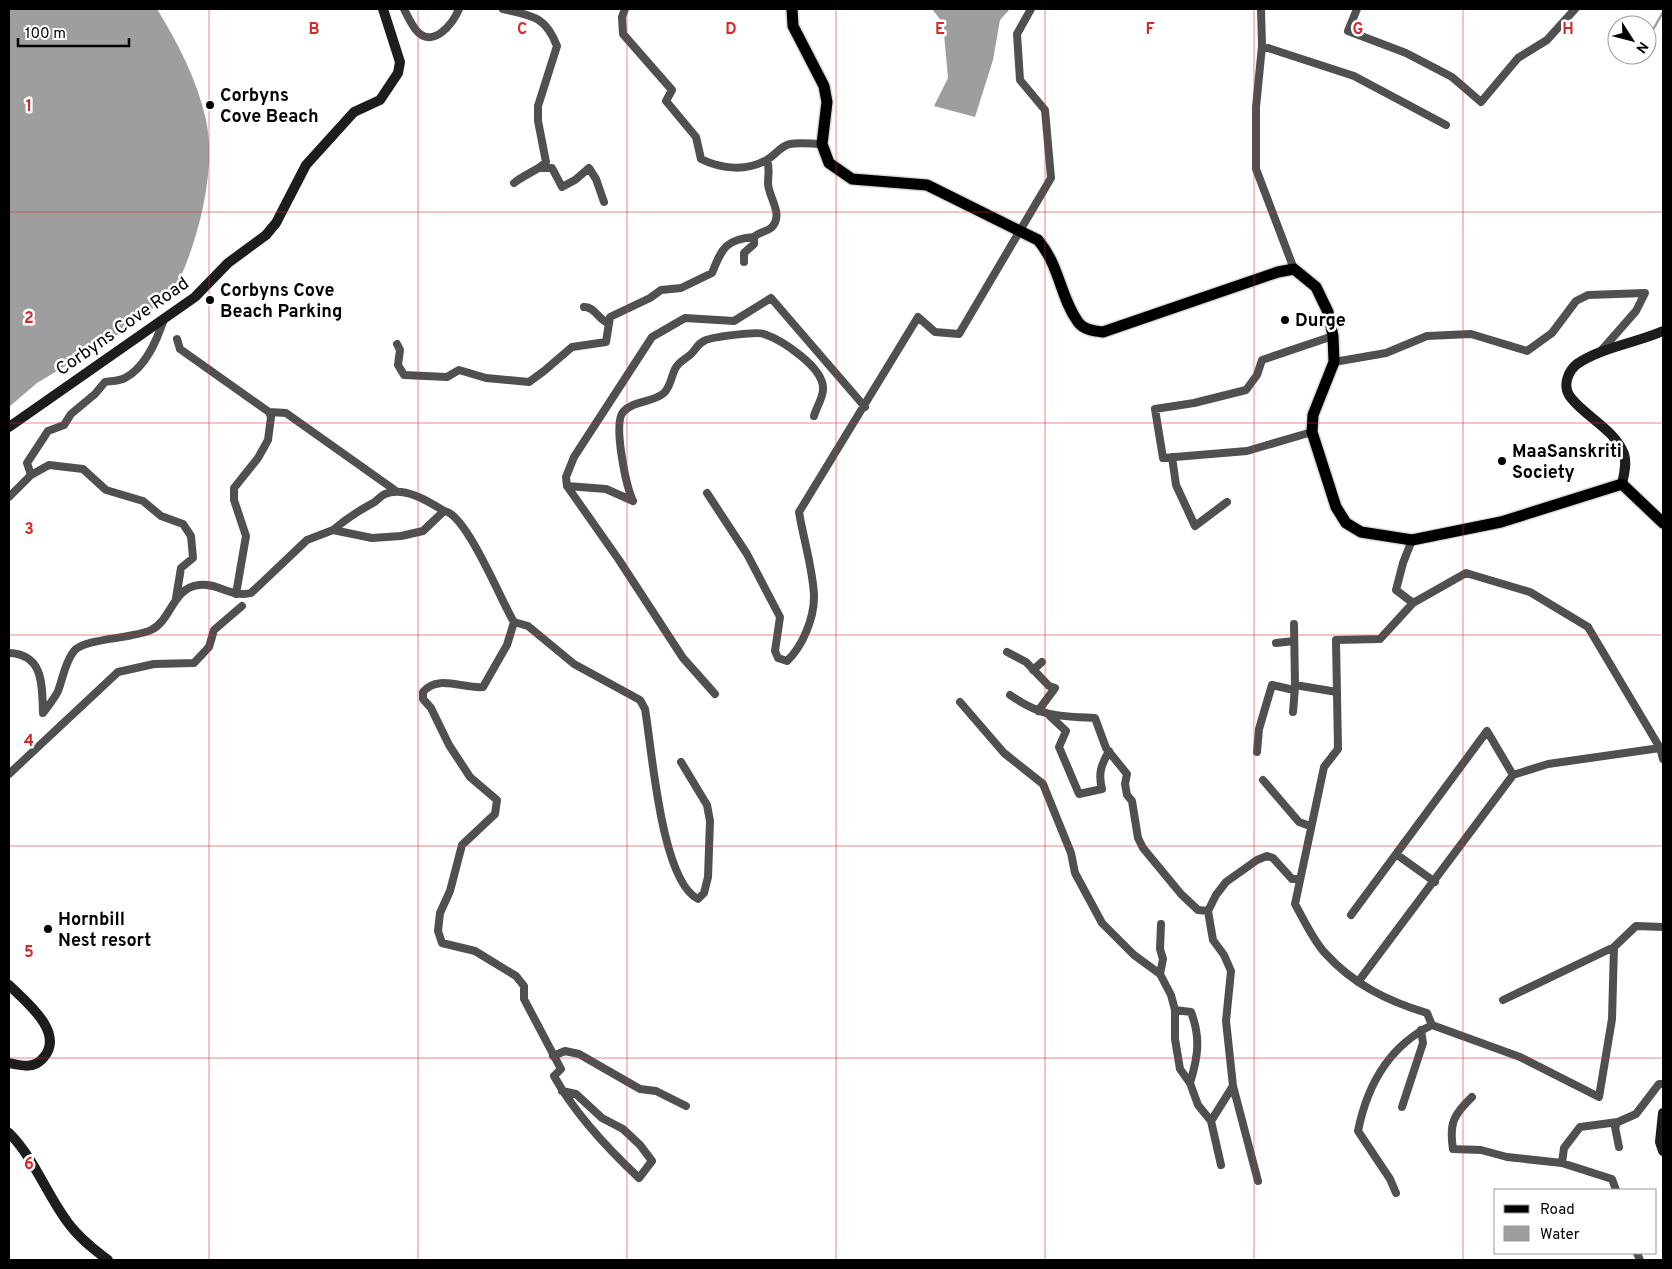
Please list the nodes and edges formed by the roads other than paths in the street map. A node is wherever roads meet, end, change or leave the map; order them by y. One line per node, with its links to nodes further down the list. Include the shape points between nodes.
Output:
1 (382, 9): 23 (main road, Corbyns Cove Road, via 400,62 389,89 380,100 354,112 306,165 276,223 266,235 228,263 195,297)
2 (404, 9): 3 (street, via 416,30 430,37 454,23)
3 (459, 9)
4 (504, 9): 15 (street, via 527,13 540,20 554,36 557,46 538,106 546,162)
5 (625, 9): 14 (street, via 623,34 672,90 666,101 696,136 701,159 714,165 737,168)
6 (792, 9): 13 (main road, via 793,26 824,86 827,102)
7 (1031, 9): 18 (street, via 1017,34 1020,80 1045,110 1050,178)
8 (1261, 9): 11 (street)
9 (1357, 9): 10 (street, via 1348,31 1406,53 1452,77 1481,102 1518,58 1547,40)
10 (1575, 9)
11 (1262, 46): 12 (street, via 1354,76); 21 (street, via 1256,107 1256,169)
12 (1446, 125)
13 (822, 144): 14 (street, via 788,144); 18 (main road, via 829,163 852,179 927,185)
14 (767, 160): 19 (street, via 768,184 776,220 771,228)
15 (541, 168): 16 (street, via 526,173); 17 (street, via 552,168 562,187 589,168)
16 (514, 183)
17 (604, 202)
18 (1021, 230): 21 (main road, via 1038,240 1050,254 1079,323 1090,330 1103,332); 31 (street, via 959,334 935,332 918,317)
19 (754, 237): 20 (street, via 754,244 744,253); 24 (street, via 735,240 725,246 712,273 680,288 661,290 610,317)
20 (744, 262)
21 (1294, 269): 26 (main road, via 1316,287 1328,312)
22 (584, 307): 24 (street, via 593,309)
23 (165, 317): 34 (main road, Corbyns Cove Road); 37 (street, via 143,363 124,379 105,382 71,414 64,425 48,431 27,463)
24 (608, 323): 28 (street, via 606,342 572,347 544,371 524,382 486,378 464,370 447,377 404,375 398,365 400,350)
25 (1663, 331): 29 (main road)
26 (1333, 336): 30 (main road); 36 (street, via 1262,360 1257,375 1246,390 1155,409 1163,458)
27 (177, 339): 32 (street, via 180,349)
28 (397, 344)
29 (1598, 354): 30 (street, via 1636,311 1645,293 1588,295 1576,301 1552,333 1527,351 1470,334 1427,336 1386,353); 38 (main road, via 1576,365 1566,385 1569,396 1619,444 1625,462)
30 (1334, 362): 35 (main road, via 1313,415)
31 (865, 407): 39 (street, via 771,298 734,321 685,318 652,337 574,457 566,477); 41 (street, via 799,512 814,598 808,627 796,652 787,661 778,658 776,652 780,617 747,554)
32 (269, 412): 40 (street, via 286,413); 48 (street, via 268,440 234,488 234,500 246,536)
33 (814, 416): 39 (street, via 824,388 808,361 762,333 705,340 680,361 671,384 664,392 622,413 620,435 633,501 606,489)
34 (9, 427)
35 (1312, 432): 36 (street, via 1247,451); 47 (main road, via 1336,507 1346,523 1361,532)
36 (1172, 457): 43 (street, via 1176,485 1195,526)
37 (31, 475): 42 (street); 49 (street, via 49,465 83,469 106,490 143,501 161,516 183,524 191,536 193,558 181,568)
38 (1622, 484): 45 (main road); 47 (main road, via 1501,522)
39 (567, 486): 62 (street, via 683,658)
40 (396, 491): 44 (street, via 426,500); 46 (street, via 383,494)
41 (707, 493)
42 (9, 497)
43 (1227, 502)
44 (444, 511): 46 (street, via 423,531 401,536 372,538); 52 (street, via 456,516 480,554)
45 (1663, 523)
46 (334, 530): 48 (street, via 307,540 251,593)
47 (1412, 540): 50 (street, via 1396,590)
48 (236, 594): 49 (street, via 201,584 187,587)
49 (176, 598): 57 (street, via 154,628 81,645 74,652 58,692 43,713 40,675 33,662 20,653)
50 (1413, 603): 61 (street, via 1380,639 1336,640); 68 (street, via 1466,573 1530,592 1588,627)
51 (242, 606): 73 (street, via 214,630 209,647 194,663 154,664 118,672)
52 (514, 622): 72 (street, via 528,626 574,664 640,700 645,709 666,840 680,882 690,895 698,899 704,893 708,876 710,821 707,805); 92 (street, via 507,646 483,687 439,684 427,687 423,692 423,699 431,708 448,745 470,777 497,800 495,814 462,845 450,891 440,913 438,931 442,943 475,951 516,976 524,986 524,998)
53 (1294, 624): 54 (street)
54 (1294, 641): 55 (street); 60 (street)
55 (1276, 643)
56 (1007, 652): 59 (street, via 1026,662)
57 (9, 653)
58 (1042, 662): 59 (street)
59 (1033, 670): 65 (street, via 1055,688)
60 (1294, 688): 61 (street); 66 (street); 70 (street, via 1272,685 1259,729)
61 (1337, 692): 76 (street, via 1338,749 1324,767)
62 (715, 694)
63 (1010, 695): 65 (street)
64 (960, 702): 85 (street, via 1004,753 1043,784 1075,873 1102,922 1134,955)
65 (1038, 711): 67 (street)
66 (1294, 712)
67 (1050, 716): 69 (street, via 1094,718); 69 (street, via 1066,731 1059,746 1079,794 1102,789 1099,778 1101,765)
68 (1660, 748): 71 (street); 74 (street, via 1548,764)
69 (1109, 751): 80 (street, via 1127,774 1127,795 1132,801 1138,838 1144,848 1181,894 1198,910)
70 (1257, 752)
71 (1663, 759)
72 (681, 762)
73 (9, 774)
74 (1513, 775): 77 (street, via 1487,731); 79 (street)
75 (1263, 780): 76 (street, via 1299,822)
76 (1310, 826): 78 (street)
77 (1396, 854): 79 (street); 81 (street)
78 (1298, 879): 80 (street, via 1292,879 1273,858 1267,856 1226,882); 86 (street, via 1295,904 1324,952)
79 (1435, 882): 86 (street)
80 (1208, 912): 96 (street, via 1213,940 1231,971 1226,1021)
81 (1351, 915)
82 (1161, 924): 85 (street, via 1163,959)
83 (1663, 927): 84 (street, via 1636,926)
84 (1614, 947): 88 (street); 90 (street, via 1612,1019 1599,1097 1520,1057)
85 (1160, 974): 89 (street)
86 (1358, 982): 90 (street, via 1391,1002 1426,1014)
87 (9, 985): 93 (main road, via 40,1017 50,1038 47,1055 35,1065)
88 (1503, 1000)
89 (1175, 1010): 94 (street, via 1175,1040 1180,1069); 94 (street, via 1190,1012 1194,1022 1198,1054)
90 (1432, 1025): 91 (street)
91 (1421, 1030): 100 (street, via 1423,1044); 111 (street, via 1393,1054 1374,1079 1358,1131)
92 (553, 1056): 97 (street, via 561,1069 554,1076); 99 (street, via 565,1051 579,1054 640,1089 656,1091)
93 (9, 1063)
94 (1190, 1083): 102 (street, via 1198,1105)
95 (1663, 1084): 103 (street, via 1658,1084 1636,1114)
96 (1233, 1086): 102 (street); 109 (street)
97 (562, 1091): 97 (street, via 611,1150 640,1178 652,1162 640,1145 623,1129 602,1118 576,1094)
98 (1472, 1097): 107 (street, via 1454,1119 1450,1130 1453,1149 1481,1150 1507,1157)
99 (686, 1106)
100 (1402, 1106)
101 (1663, 1113): 106 (main road, via 1660,1142)
102 (1211, 1120): 108 (street)
103 (1618, 1122): 105 (street, via 1615,1127); 107 (street, via 1580,1127 1564,1148)
104 (9, 1133): 112 (main road, via 27,1154 66,1222 82,1240)
105 (1619, 1147)
106 (1663, 1150)
107 (1562, 1163): 110 (street, via 1612,1178)
108 (1221, 1165)
109 (1258, 1181)
110 (1616, 1189)
111 (1396, 1193)
112 (108, 1260)

